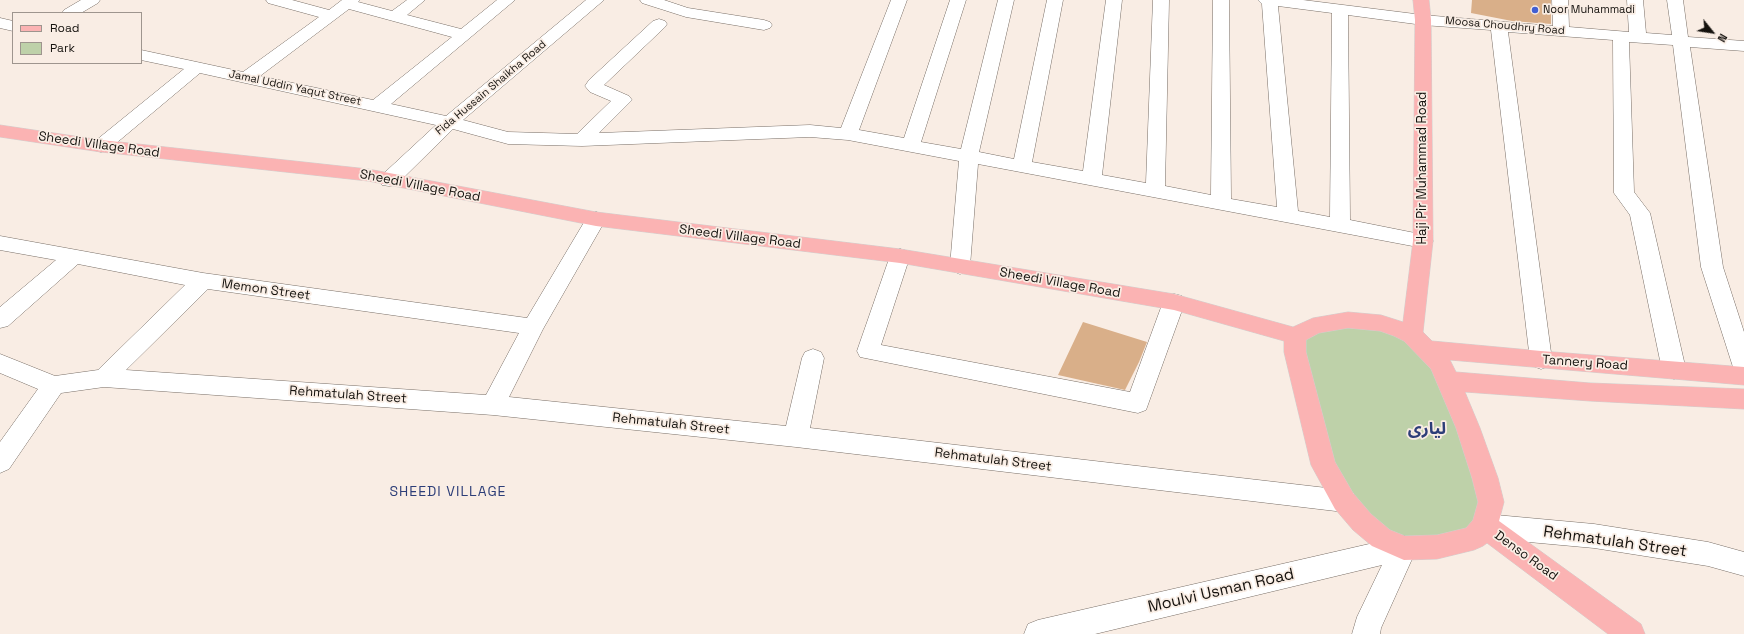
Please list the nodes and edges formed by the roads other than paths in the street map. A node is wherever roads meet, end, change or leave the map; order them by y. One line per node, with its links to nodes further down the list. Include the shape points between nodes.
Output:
1 (92, 0): 22 (street)
2 (274, 0): 23 (street)
3 (417, 0): 24 (street)
4 (507, 0): 32 (street)
5 (596, 0): 40 (street, Fida Hussain Shaikha Road)
6 (648, 0): 28 (street, via 686,12)
7 (899, 0): 42 (street)
8 (958, 0): 44 (street)
9 (1006, 0): 46 (street)
10 (1055, 0): 47 (street)
11 (1114, 0): 48 (street)
12 (1161, 0): 50 (street)
13 (1221, 0): 51 (street)
14 (1266, 0): 15 (street, Moosa Choudhry Road)
15 (1270, 0): 21 (street, Moosa Choudhry Road); 52 (street)
16 (1421, 0): 25 (main road, Haji Pir Muhammad Road)
17 (1560, 0): 31 (street)
18 (1636, 0): 33 (street)
19 (1675, 0): 34 (street)
20 (350, 2): 23 (street); 24 (street)
21 (1340, 9): 25 (street, Moosa Choudhry Road); 54 (street)
22 (72, 12)
23 (331, 16): 38 (street)
24 (395, 16): 32 (street)
25 (1423, 20): 30 (street, Moosa Choudhry Road); 55 (main road, Haji Pir Muhammad Road)
26 (0, 23): 29 (street)
27 (659, 24): 43 (street, via 595,84 596,88 623,100)
28 (764, 25)
29 (12, 26)
30 (1499, 26): 31 (street, Moosa Choudhry Road); 67 (street)
31 (1561, 31): 33 (street, Moosa Choudhry Road)
32 (464, 35): 39 (street)
33 (1629, 36): 34 (street, Moosa Choudhry Road); 70 (street, via 1624,193 1640,213)
34 (1681, 41): 35 (street, Moosa Choudhry Road); 69 (street, via 1712,267)
35 (1744, 46)
36 (142, 55): 37 (street, Jamal Uddin Yaqut Street)
37 (196, 67): 38 (street, Jamal Uddin Yaqut Street); 45 (street)
38 (246, 78): 39 (street, Jamal Uddin Yaqut Street)
39 (377, 106): 40 (street, Jamal Uddin Yaqut Street)
40 (449, 122): 43 (street, Jamal Uddin Yaqut Street, via 508,138); 49 (street, Fida Hussain Shaikha Road)
41 (0, 131): 45 (main road, Sheedi Village Road)
42 (848, 134): 43 (street, Jamal Uddin Yaqut Street, via 810,131); 44 (street, Jamal Uddin Yaqut Street)
43 (582, 140)
44 (911, 145): 46 (street, Jamal Uddin Yaqut Street)
45 (101, 146): 49 (main road, Sheedi Village Road, via 368,175)
46 (969, 156): 47 (street, Jamal Uddin Yaqut Street); 59 (street)
47 (1022, 166): 48 (street, Jamal Uddin Yaqut Street)
48 (1092, 179): 50 (street, Jamal Uddin Yaqut Street)
49 (389, 180): 53 (main road, Sheedi Village Road)
50 (1155, 191): 51 (street, Jamal Uddin Yaqut Street)
51 (1221, 203): 52 (street, Jamal Uddin Yaqut Street)
52 (1288, 216): 54 (street, Jamal Uddin Yaqut Street)
53 (596, 219): 58 (main road, Sheedi Village Road); 63 (street)
54 (1340, 226): 55 (street, Jamal Uddin Yaqut Street)
55 (1423, 241): 65 (main road, Haji Pir Muhammad Road)
56 (0, 243): 57 (street, Memon Street)
57 (74, 256): 60 (street, Memon Street); 62 (street)
58 (900, 256): 59 (main road, Sheedi Village Road); 61 (street, via 868,351 1138,403)
59 (960, 266): 61 (main road, Sheedi Village Road)
60 (203, 282): 63 (street, Memon Street); 72 (street)
61 (1174, 302): 64 (main road, Sheedi Village Road)
62 (0, 320)
63 (533, 327): 76 (street)
64 (1294, 336): 65 (main road, via 1313,326 1348,320 1381,323 1402,330); 79 (main road, via 1295,352 1323,465)
65 (1420, 342): 67 (main road, Tannery Road); 73 (main road, via 1440,363)
66 (813, 358): 77 (street)
67 (1542, 360): 70 (main road, Tannery Road)
68 (0, 363): 74 (street)
69 (1744, 367)
70 (1674, 370): 71 (main road, Tannery Road)
71 (1744, 376)
72 (104, 378): 74 (street, Rehmatulah Street); 76 (street, Rehmatulah Street)
73 (1449, 381): 75 (main road, via 1590,392); 80 (main road, Denso Road, via 1486,478 1491,502)
74 (54, 385): 78 (street)
75 (1744, 399)
76 (493, 405): 77 (street, Rehmatulah Street)
77 (796, 437): 79 (street, Rehmatulah Street)
78 (0, 462)
79 (1344, 501): 81 (main road, via 1362,522 1381,538)
80 (1485, 526): 81 (main road, via 1474,538 1457,544); 82 (street, Rehmatulah Street, via 1594,536 1708,554); 85 (main road, Denso Road)
81 (1404, 548): 83 (street); 84 (street, Moulvi Usman Road)
82 (1744, 564)
83 (1370, 632)
84 (1038, 634)
85 (1631, 634)

